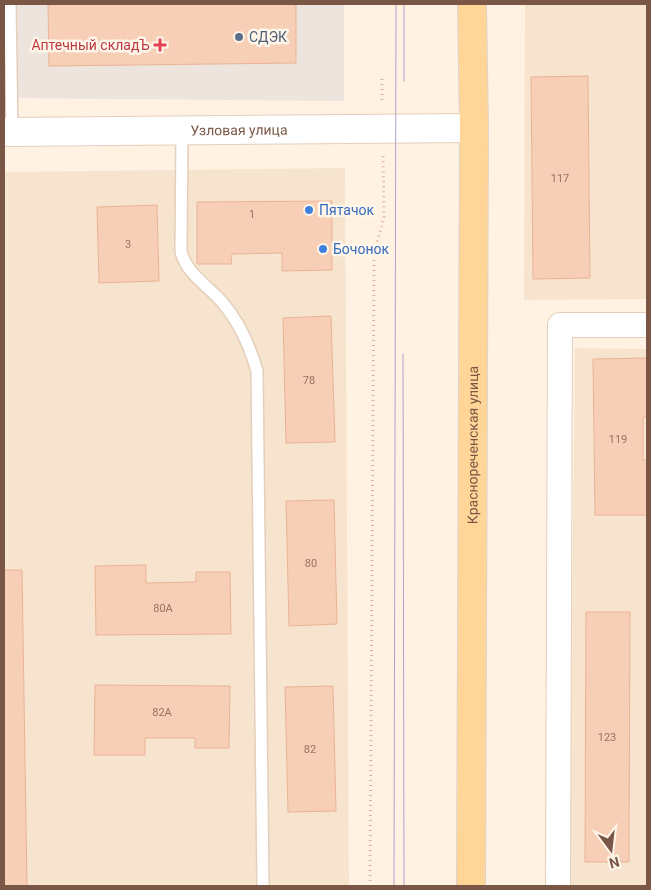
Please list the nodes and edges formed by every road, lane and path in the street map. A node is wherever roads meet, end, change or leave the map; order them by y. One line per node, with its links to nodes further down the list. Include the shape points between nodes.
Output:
1 (10, 4): 7 (lane)
2 (472, 4): 5 (main road, Краснореченская улица)
3 (382, 79): 4 (path)
4 (383, 128): 5 (street, Узловая улица); 6 (street, Узловая улица); 10 (path, via 384,217 374,254)
5 (474, 128): 11 (main road, Краснореченская улица)
6 (182, 130): 7 (street, Узловая улица); 9 (lane, via 181,252 184,265 223,303 249,343 257,371)
7 (8, 132)
8 (647, 325): 12 (street, via 560,325)
9 (263, 886)
10 (370, 886)
11 (471, 886)
12 (558, 886)

